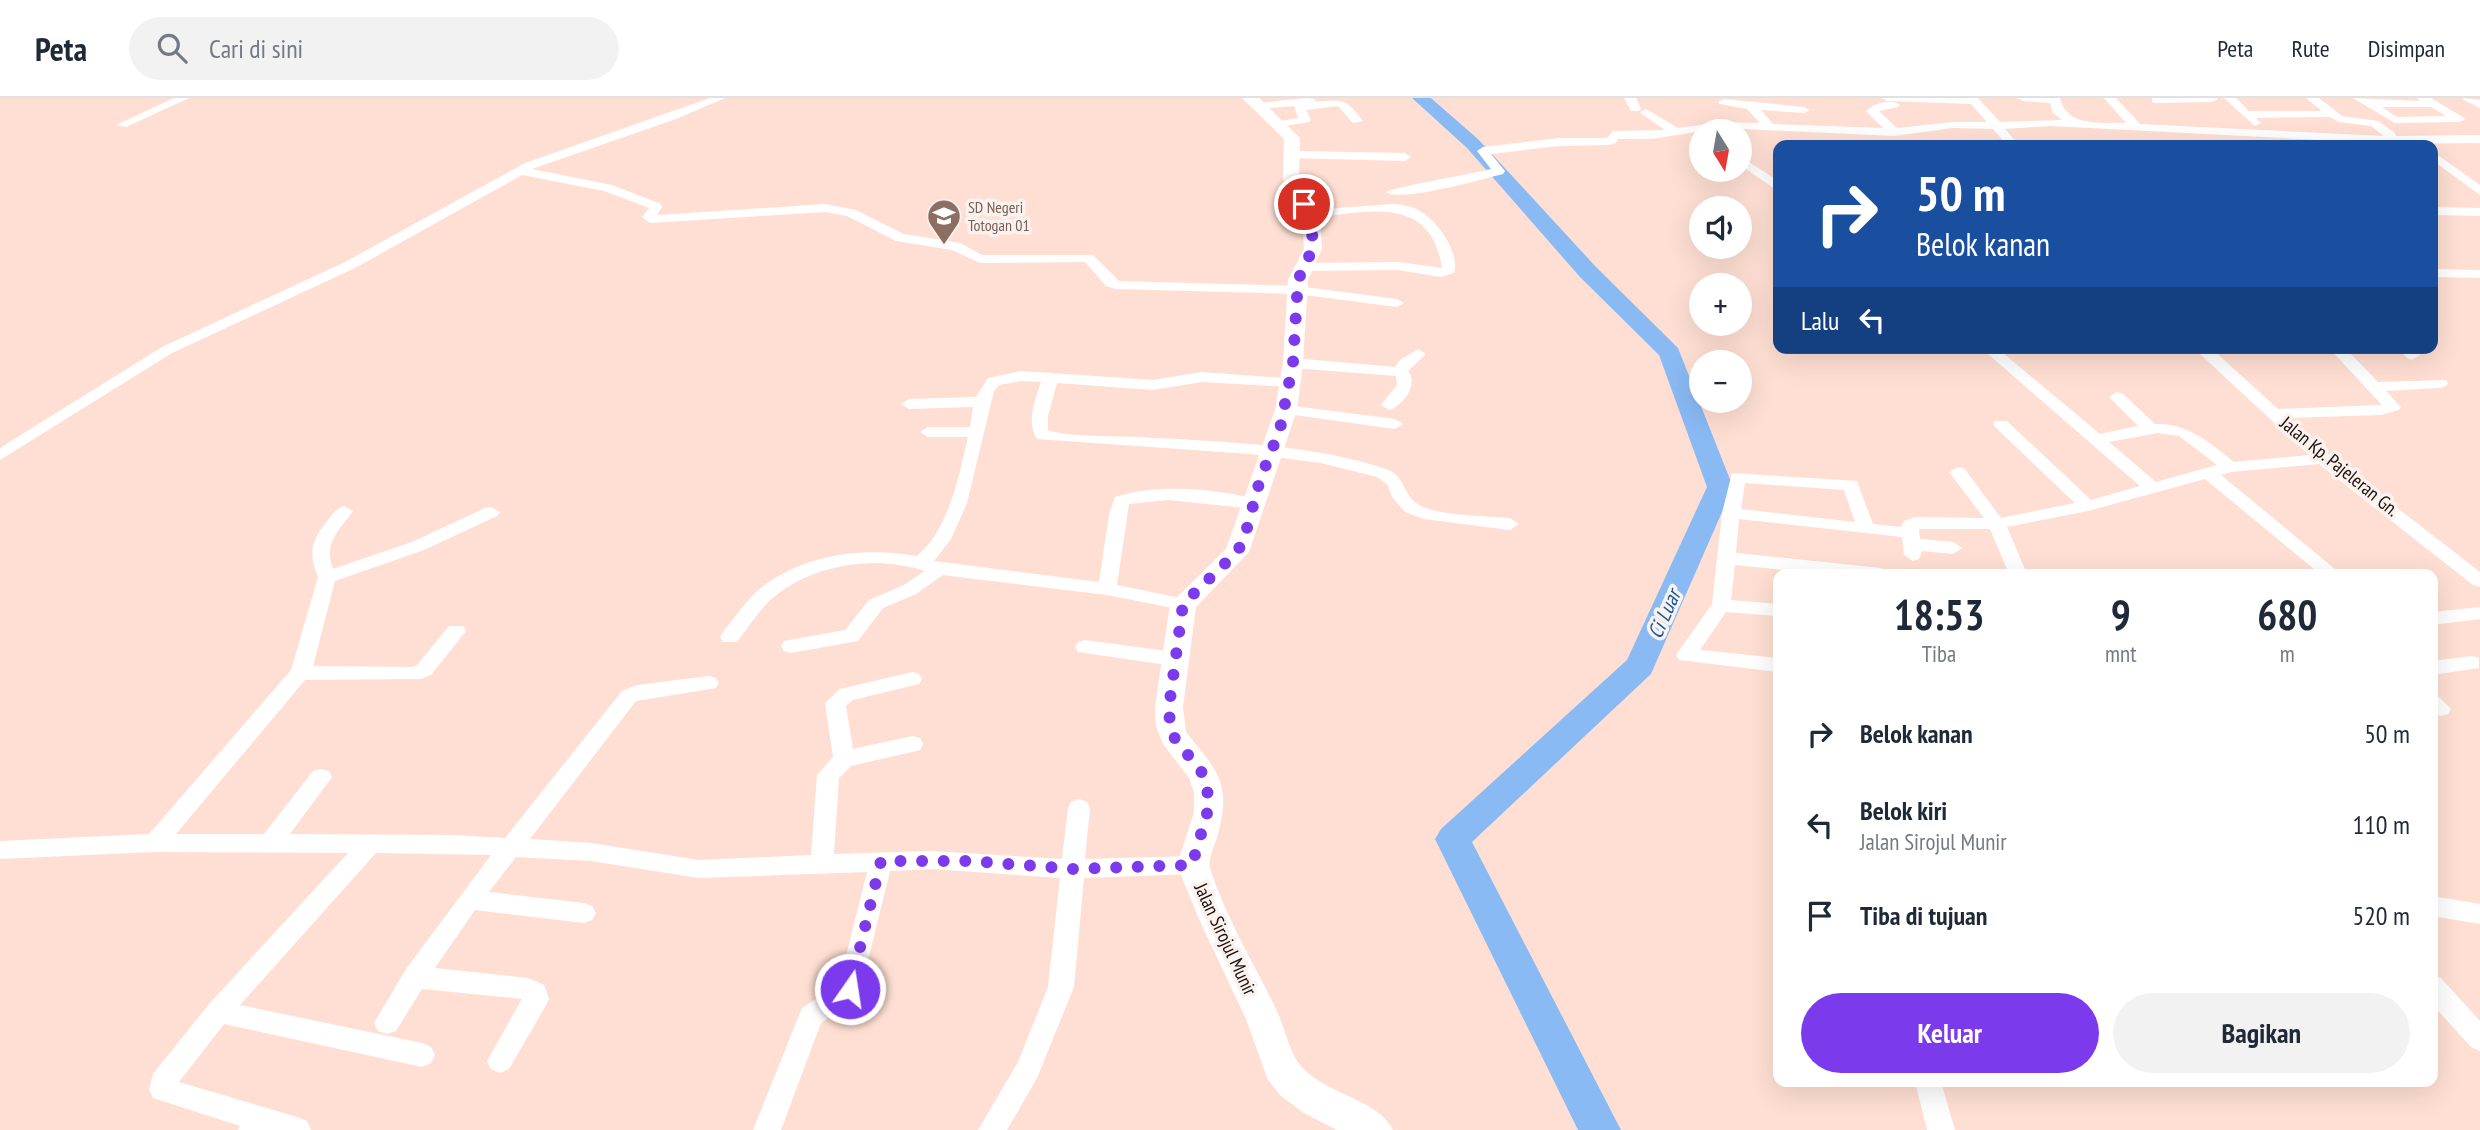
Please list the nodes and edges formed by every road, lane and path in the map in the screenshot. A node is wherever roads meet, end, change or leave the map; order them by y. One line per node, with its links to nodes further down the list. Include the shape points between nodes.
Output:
1 (183, 98): 29 (street)
2 (719, 98): 47 (street)
3 (1345, 98): 23 (street)
4 (2023, 98): 8 (street)
5 (2110, 98): 31 (street)
6 (2312, 98): 22 (street)
7 (2468, 98): 18 (street)
8 (2054, 99): 28 (street, via 2057,111)
9 (2211, 99): 11 (street); 12 (street)
10 (1973, 100): 16 (street); 30 (street)
11 (2157, 100)
12 (2232, 100): 21 (street)
13 (2363, 101): 14 (street); 24 (street, via 2398,120)
14 (2428, 101): 24 (street)
15 (1724, 102): 17 (street)
16 (1891, 102): 26 (street, via 1873,109)
17 (1751, 106): 20 (street); 27 (street)
18 (2480, 106)
19 (1637, 107): 32 (street)
20 (1804, 110)
21 (2247, 114): 22 (street); 36 (street)
22 (2331, 114): 41 (street, via 2380,125)
23 (1281, 116): 25 (street, via 1300,107 1341,103); 43 (street, via 1293,138)
24 (2460, 119): 35 (street)
25 (1357, 121)
26 (1881, 121): 33 (street, via 1865,124); 34 (street)
27 (1768, 124): 32 (street); 33 (street)
28 (2074, 124): 30 (street); 31 (street)
29 (122, 125)
30 (1997, 126): 34 (street); 39 (street)
31 (2137, 128): 36 (street)
32 (1679, 130): 37 (street); 55 (street, via 1613,135 1610,141 1483,151 1499,171)
33 (1868, 131): 34 (street)
34 (1894, 131)
35 (2480, 131)
36 (2273, 135): 40 (street); 41 (street)
37 (1689, 136)
38 (2480, 139): 42 (street)
39 (2009, 140)
40 (2278, 140)
41 (2398, 140)
42 (2438, 141)
43 (1294, 155): 45 (street); 59 (street, via 1291,180)
44 (2438, 156): 49 (street)
45 (1405, 157)
46 (1752, 170): 51 (street)
47 (520, 171): 63 (street, via 646,202 656,207 650,219 825,208 850,213 901,238 955,246 979,258 1088,258 1116,285); 88 (street, via 350,265 167,350)
48 (2438, 173): 49 (street)
49 (2456, 173): 54 (street)
50 (1773, 175): 51 (street)
51 (1759, 176): 53 (street)
52 (1396, 179): 55 (street)
53 (1773, 184)
54 (2480, 191)
55 (1392, 192): 56 (street)
56 (1386, 209): 59 (street); 63 (street, via 1416,214 1448,257 1449,270 1398,267)
57 (2438, 211): 58 (street)
58 (2480, 212)
59 (1311, 214): 63 (street, via 1313,248)
60 (2438, 273): 61 (street)
61 (2464, 274): 62 (street); 64 (street)
62 (2480, 274)
63 (1301, 278): 65 (street); 70 (street)
64 (2480, 286)
65 (1397, 303)
66 (1418, 354): 71 (street)
67 (1995, 354): 86 (street)
68 (2209, 354): 80 (street, Jalan Kp. Pajeleran Gn.)
69 (2342, 354): 74 (street)
70 (1291, 372): 71 (street); 72 (street, via 1153,385); 79 (street)
71 (1400, 372): 78 (street, via 1405,385)
72 (1050, 379): 76 (street, via 998,379 991,383); 87 (street, via 1040,417 1043,436)
73 (2440, 383): 74 (street)
74 (2374, 387): 80 (street, via 2393,407)
75 (2117, 397): 83 (street)
76 (983, 402): 77 (street); 85 (street)
77 (909, 404)
78 (1389, 405)
79 (1286, 410): 81 (street); 87 (street)
80 (2276, 414): 89 (street, Jalan Kp. Pajeleran Gn.)
81 (1395, 424)
82 (2001, 424): 95 (street)
83 (2152, 430): 86 (street); 90 (street, via 2182,432)
84 (928, 432): 85 (street)
85 (977, 432): 105 (street)
86 (2097, 440): 93 (street)
87 (1272, 451): 94 (street); 99 (street, via 1383,473 1396,483 1411,508 1430,514)
88 (0, 456)
89 (2323, 458): 90 (street); 110 (street, Jalan Kp. Pajeleran Gn.)
90 (2230, 467): 92 (street)
91 (1958, 472): 100 (street)
92 (2208, 473): 93 (street); 108 (street)
93 (2153, 488): 95 (street)
94 (1255, 504): 111 (street, via 1172,495 1121,501); 112 (street, via 1237,552)
95 (2088, 506): 100 (street)
96 (344, 511): 109 (street, via 321,540 321,565)
97 (491, 512): 109 (street, via 418,546)
98 (1731, 513): 101 (street); 101 (street, via 1738,477 1851,485); 104 (street)
99 (1510, 524)
100 (1997, 524): 102 (street, via 1918,522 1910,526); 107 (street)
101 (1866, 528): 102 (street)
102 (1908, 543): 103 (street)
103 (1953, 548)
104 (1726, 558): 106 (street); 113 (street)
105 (931, 565): 111 (street); 118 (street, via 890,557 864,558 796,575 772,589); 119 (street, via 909,590 876,604 851,636)
106 (1833, 569)
107 (2016, 569)
108 (2326, 569)
109 (327, 576): 125 (street)
110 (2480, 581)
111 (1107, 589): 112 (street)
112 (1183, 604): 121 (street, Jalan Sirojul Munir)
113 (1721, 605): 114 (street); 123 (street, via 1686,655)
114 (1773, 610)
115 (2480, 613): 116 (street)
116 (2438, 618)
117 (456, 631): 125 (street, via 424,670 414,674)
118 (730, 637)
119 (791, 646)
120 (1085, 647): 121 (street)
121 (1174, 659): 139 (street, Jalan Sirojul Munir, via 1170,730 1203,774 1209,792 1209,812)
122 (2472, 663): 124 (street)
123 (1773, 664)
124 (2438, 667)
125 (300, 673): 132 (street)
126 (912, 679): 129 (street, via 836,701)
127 (709, 683): 135 (street, via 631,694)
128 (912, 744): 129 (street)
129 (844, 759): 138 (street, via 830,770 826,783)
130 (321, 777): 133 (street)
131 (1079, 808): 140 (street)
132 (155, 843): 133 (street); 136 (street)
133 (269, 845): 134 (street)
134 (369, 845): 135 (street); 147 (street)
135 (512, 848): 138 (street, via 591,852 699,869); 141 (street)
136 (0, 850)
137 (881, 861): 138 (street); 140 (street, via 971,861); 155 (street, via 850,989 811,1016)
138 (822, 864)
139 (1192, 865): 140 (street); 157 (street, Jalan Sirojul Munir, via 1287,1078 1317,1101)
140 (1074, 869): 156 (street, via 1061,987 1028,1069)
141 (469, 900): 143 (street); 145 (street)
142 (2438, 907): 144 (street)
143 (584, 913)
144 (2480, 914)
145 (415, 977): 148 (street); 151 (street, via 535,993 536,999)
146 (2438, 993): 149 (street)
147 (218, 1012): 150 (street); 153 (street, via 161,1088)
148 (387, 1023)
149 (2480, 1039)
150 (422, 1055)
151 (500, 1061)
152 (1929, 1087): 158 (street)
153 (256, 1125): 154 (street)
154 (297, 1130)
155 (767, 1130)
156 (992, 1130)
157 (1374, 1130)
158 (1941, 1130)

